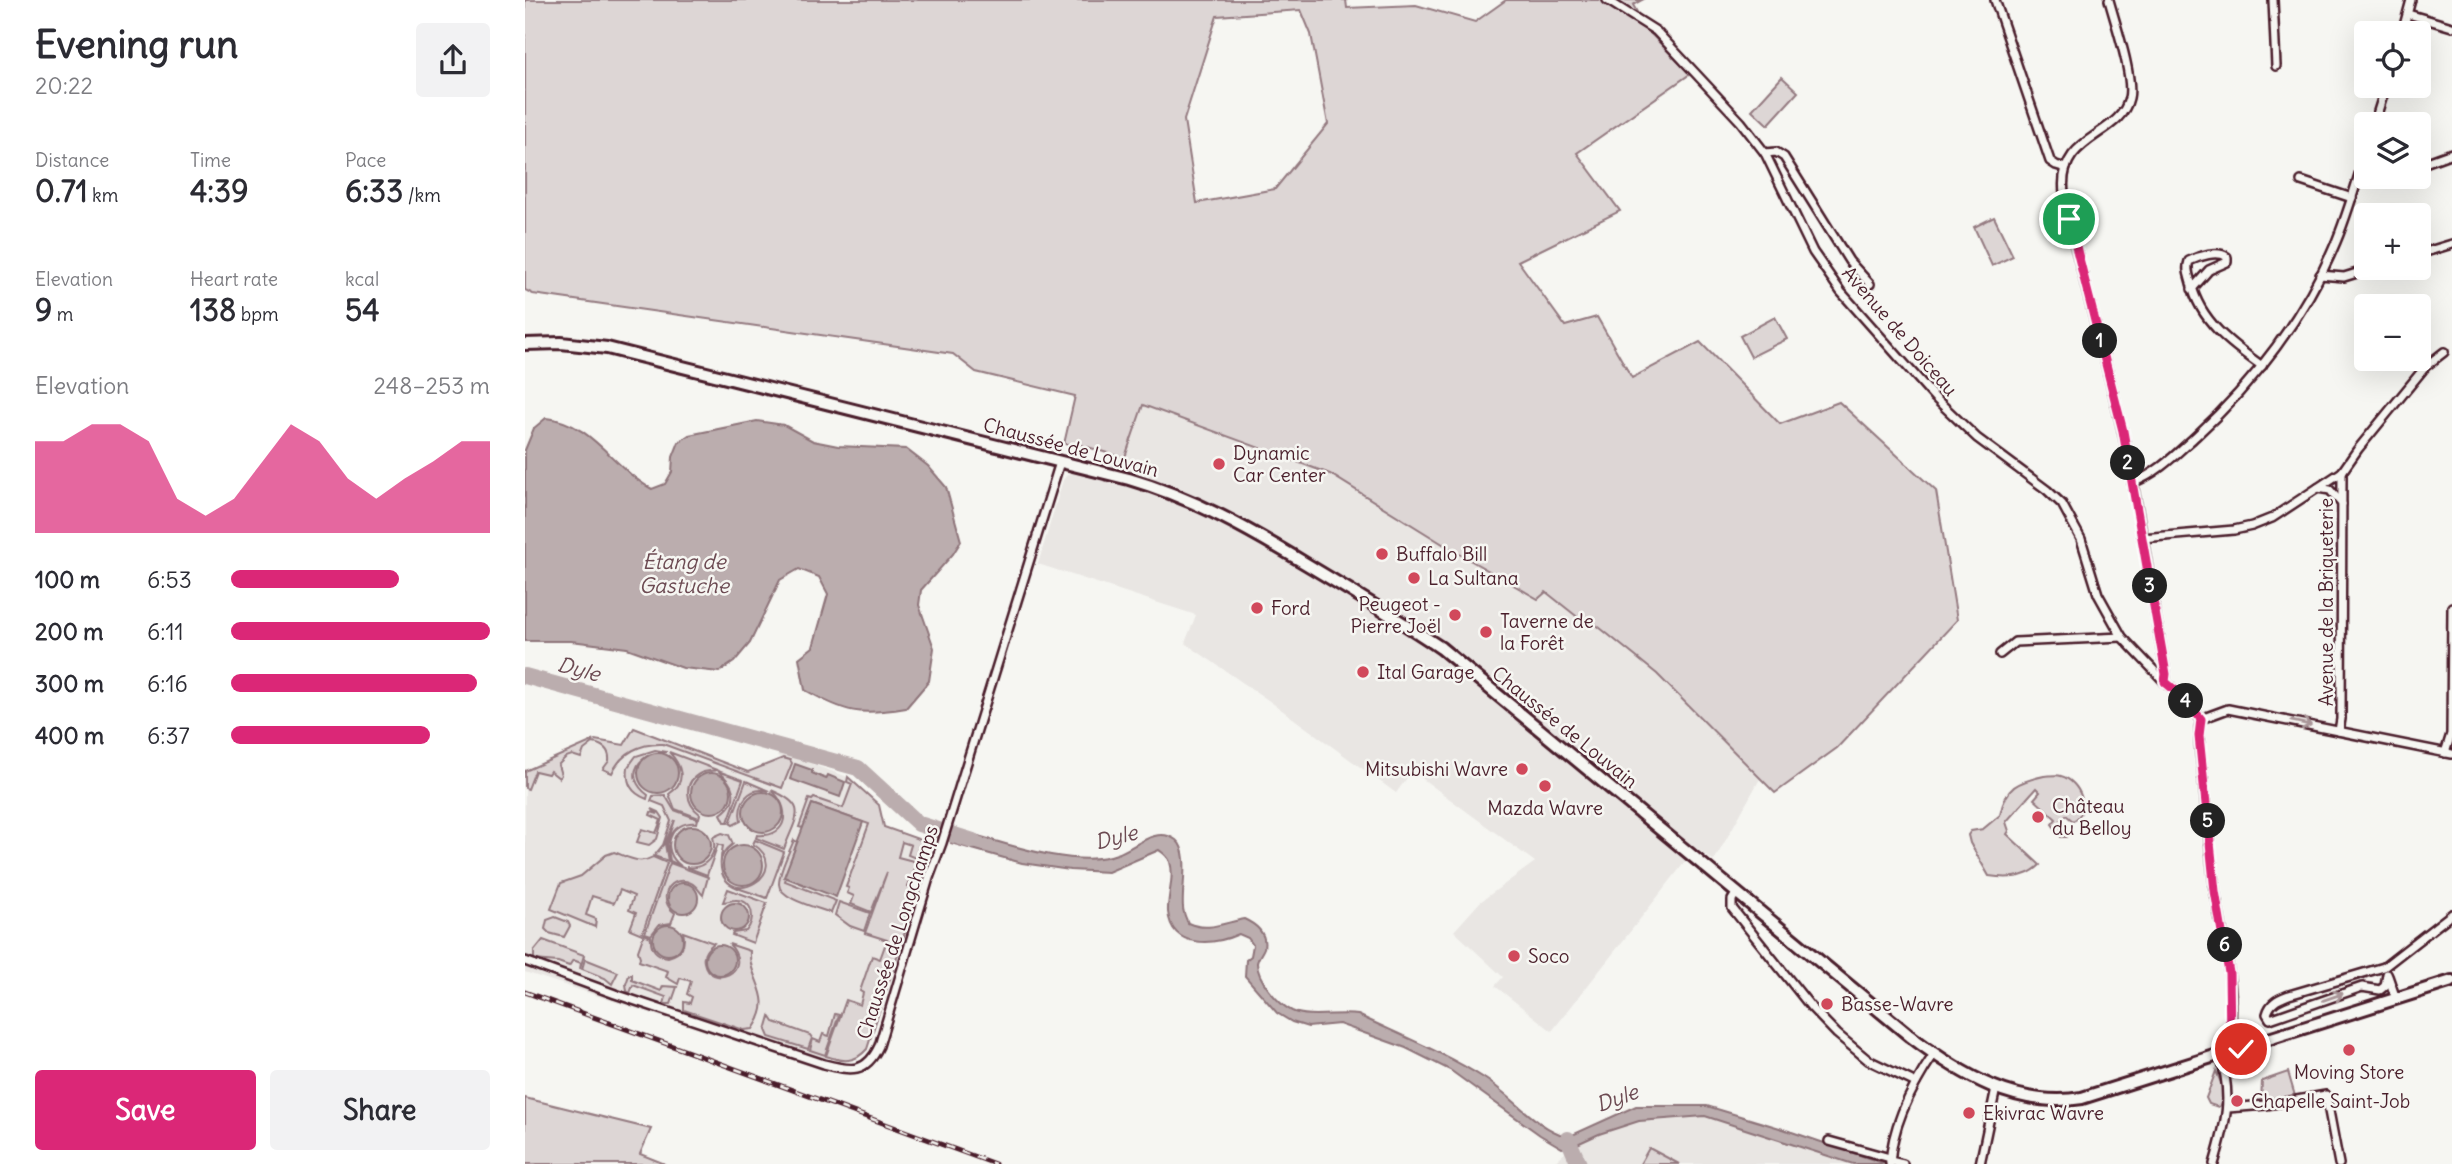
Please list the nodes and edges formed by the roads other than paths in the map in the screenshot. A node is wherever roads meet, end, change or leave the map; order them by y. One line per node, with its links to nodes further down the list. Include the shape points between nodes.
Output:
1 (1607, 0): 10 (street, Avenue de Doiceau, via 1656,31)
2 (1995, 0): 13 (street, via 2050,161)
3 (2109, 0): 13 (street, via 2127,70 2129,98 2114,121 2076,149)
4 (2273, 0): 9 (street)
5 (2411, 0): 6 (street)
6 (2407, 14): 7 (street); 8 (street)
7 (2405, 21)
8 (2452, 27)
9 (2276, 66)
10 (1765, 153): 21 (street, via 1784,157 1849,261); 33 (street, Avenue de Doiceau, via 1814,252 1840,292 1935,398 1977,438 2062,504 2081,539 2098,594)
11 (2452, 153): 12 (street)
12 (2431, 161)
13 (2066, 168): 28 (street, via 2069,219)
14 (2301, 181): 16 (street)
15 (2355, 189): 16 (street)
16 (2352, 198): 20 (street)
17 (2452, 244): 18 (street)
18 (2431, 250)
19 (2354, 274): 20 (street)
20 (2320, 275): 25 (street)
21 (1870, 284)
22 (2192, 289): 22 (street, via 2189,261 2225,255 2227,262 2209,270); 25 (street, via 2216,329)
23 (525, 344): 26 (main road, Chaussée de Louvain, via 607,348)
24 (2444, 352): 27 (street, via 2426,366)
25 (2262, 366): 28 (street, via 2182,448 2147,478)
26 (1060, 462): 39 (main road, Chaussée de Louvain, via 1143,483 1211,509 1393,615 1484,683); 41 (street, Chaussée de Longchamps, via 874,1055 860,1068 824,1064)
27 (2342, 472): 29 (street); 30 (street, Avenue de la Briqueterie)
28 (2132, 483): 31 (street)
29 (2318, 488): 30 (street, via 2330,490); 31 (street, via 2252,526)
30 (2342, 505): 37 (street, Avenue de la Briqueterie)
31 (2141, 538): 35 (street)
32 (2452, 607): 38 (street)
33 (2122, 637): 34 (street, via 2015,642); 35 (street, Avenue de Doiceau)
34 (2000, 654)
35 (2165, 682): 36 (street, Avenue de Doiceau)
36 (2201, 719): 37 (street, one-way to 37, via 2228,709); 46 (street, via 2215,891 2229,973 2230,1037)
37 (2339, 731): 38 (street)
38 (2449, 753)
39 (1737, 892): 45 (main road, Chaussée de Louvain); 47 (street, via 1732,908 1811,1007 1868,1060)
40 (2452, 914): 42 (street)
41 (525, 961)
42 (2386, 971): 42 (street, one-way to 42, via 2276,1000 2267,1014 2270,1019 2362,987 2380,990 2385,986); 44 (street)
43 (2452, 981): 44 (main road, Chaussée de Louvain)
44 (2396, 999): 46 (main road, Chaussée de Louvain)
45 (1934, 1054): 47 (street); 48 (main road, Chaussée de Louvain)
46 (2220, 1055): 48 (main road, Chaussée de Louvain, via 2071,1100 2036,1100); 49 (street)
47 (1916, 1083): 51 (street)
48 (1996, 1088): 53 (street)
49 (2228, 1108): 54 (street); 55 (street, via 2326,1095)
50 (1829, 1141): 51 (street)
51 (1890, 1161): 52 (street)
52 (1903, 1164)
53 (1980, 1164)
54 (2214, 1164)
55 (2339, 1164)

